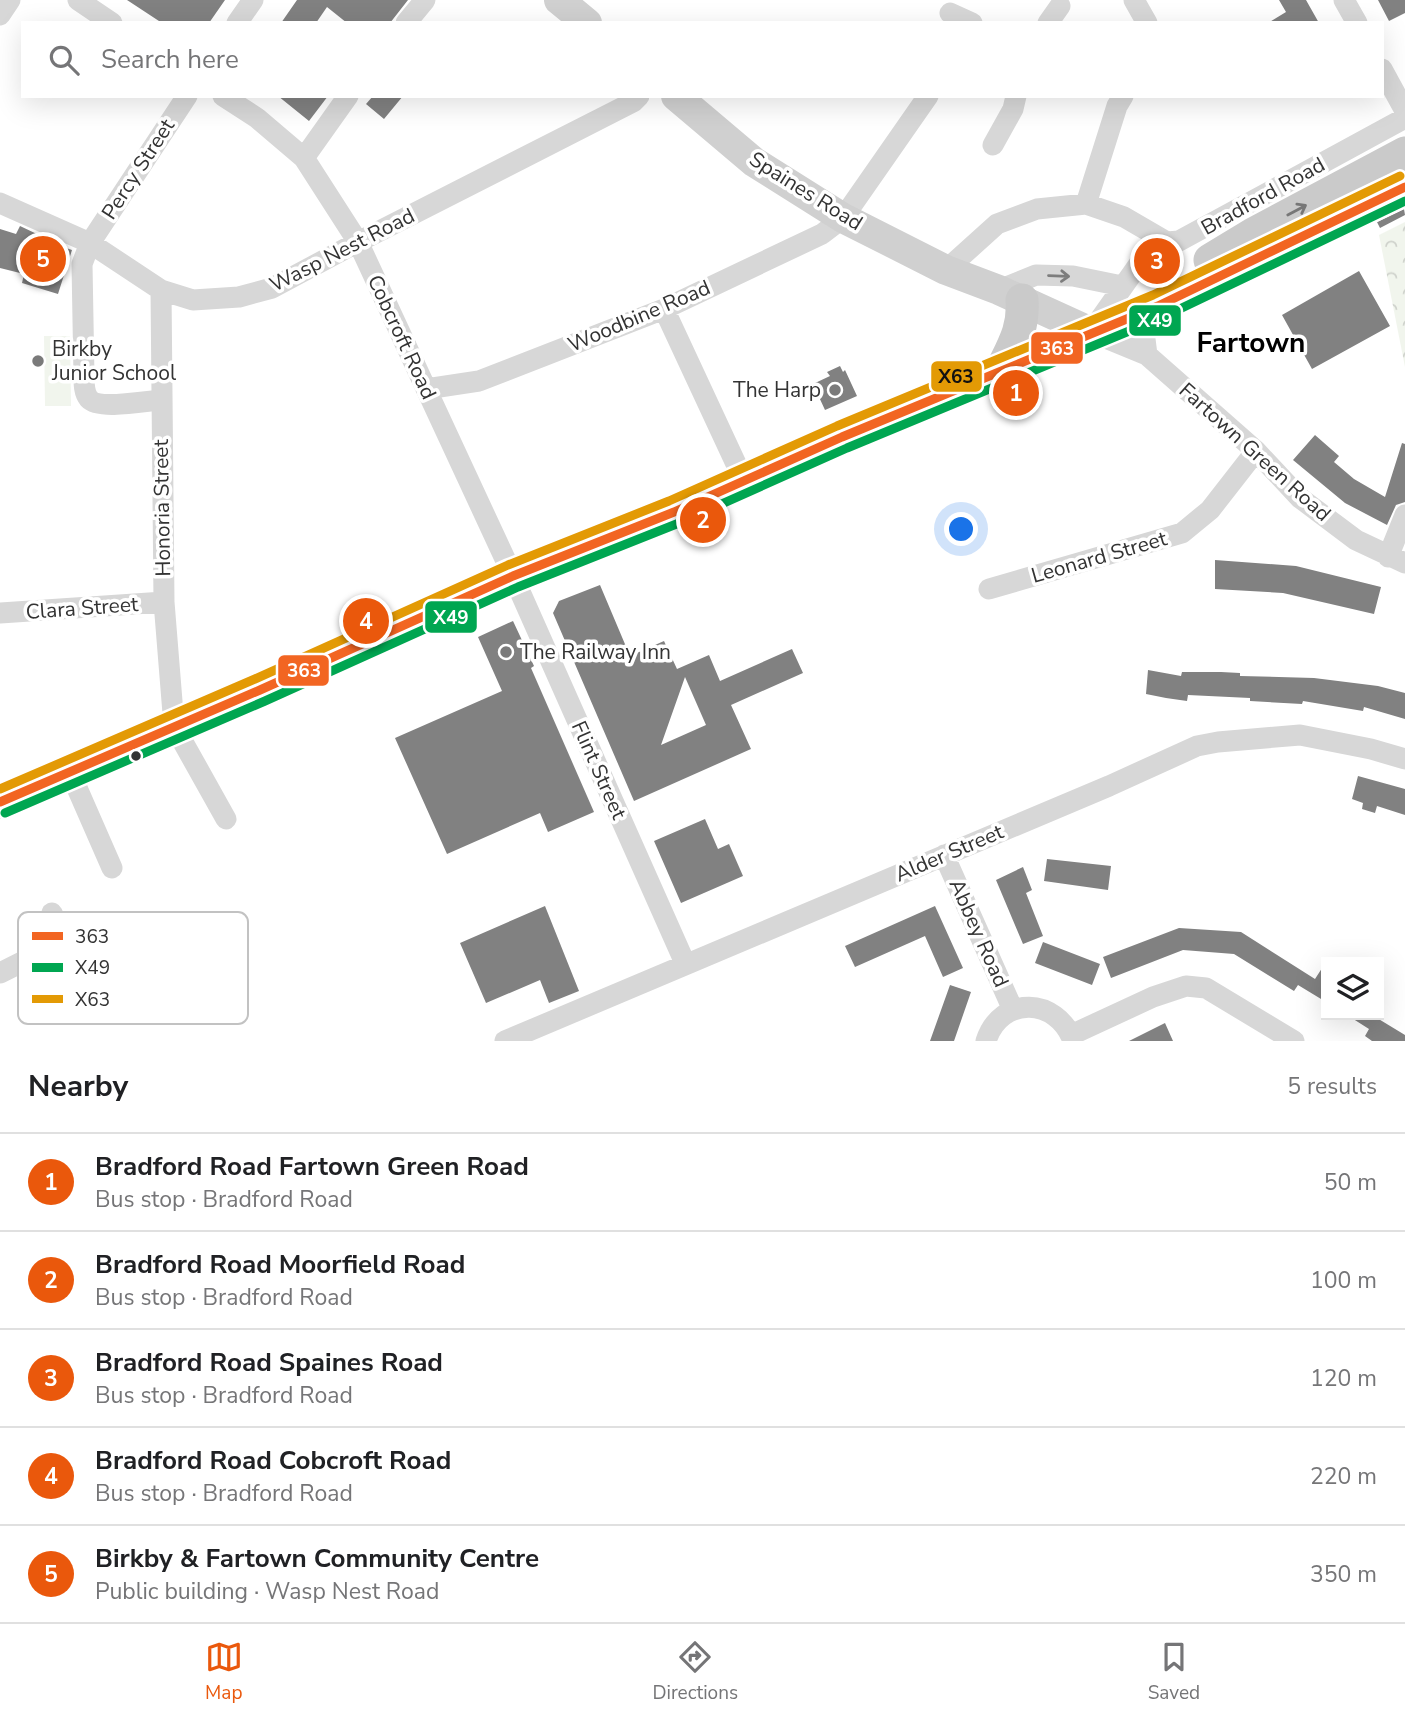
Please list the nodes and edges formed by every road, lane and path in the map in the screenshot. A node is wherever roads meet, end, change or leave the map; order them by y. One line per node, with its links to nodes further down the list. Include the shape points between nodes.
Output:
1 (10, 0): 9 (street)
2 (78, 0): 10 (street)
3 (253, 0): 11 (street)
4 (425, 0): 12 (street)
5 (559, 0): 13 (street)
6 (1134, 0): 15 (street)
7 (1344, 0): 16 (street)
8 (951, 12): 14 (street)
9 (0, 15)
10 (109, 21)
11 (238, 21)
12 (408, 21)
13 (585, 21)
14 (968, 21)
15 (1146, 21)
16 (1356, 21)
17 (1384, 73): 26 (street)
18 (186, 98): 37 (street, Percy Street)
19 (226, 98): 30 (street, Cobcroft Road)
20 (347, 98): 30 (street)
21 (637, 98): 36 (street, Wasp Nest Road)
22 (678, 98): 34 (street, Spaines Road, via 754,162)
23 (927, 98): 34 (street)
24 (1016, 98): 28 (street)
25 (1122, 98): 33 (street)
26 (1405, 111)
27 (1405, 118): 35 (street, Bradford Road, via 1179,241)
28 (993, 145)
29 (1405, 153): 44 (main road, Bradford Road, one-way to 29, via 1253,234)
30 (304, 158): 36 (street, Cobcroft Road)
31 (1405, 187): 42 (main road)
32 (0, 203): 37 (street, Wasp Nest Road)
33 (1086, 204): 35 (street, via 1124,217); 38 (street, via 1037,209 997,224)
34 (843, 218): 38 (street, Spaines Road); 43 (street, Woodbine Road, via 822,234)
35 (1158, 237): 39 (street)
36 (358, 242): 40 (street, Wasp Nest Road, via 272,288 239,297 193,300); 47 (street, Cobcroft Road)
37 (90, 243): 40 (street, Wasp Nest Road); 48 (street, via 82,264 86,393 98,404)
38 (946, 270): 41 (street, Spaines Road)
39 (1122, 286): 41 (street, one-way to 39, via 1036,275 1073,276); 44 (street)
40 (161, 290): 48 (street, Honoria Street)
41 (1010, 295): 44 (street, Spaines Road); 46 (main road, via 1023,318)
42 (1158, 306): 44 (main road); 45 (street, via 1144,331)
43 (663, 309): 47 (street, Woodbine Road, via 479,381); 50 (street)
44 (1091, 332): 45 (street, Fartown Green Road); 46 (main road)
45 (1147, 355): 49 (street, Fartown Green Road)
46 (1003, 369): 50 (main road)
47 (426, 389): 53 (street, Cobcroft Road)
48 (161, 400): 55 (street, Honoria Street)
49 (1256, 451): 52 (street, Fartown Green Road, via 1300,498 1356,540); 54 (street, Leonard Street, via 1210,510 1182,533)
50 (739, 483): 53 (main road)
51 (1405, 515): 52 (street)
52 (1397, 560)
53 (513, 576): 57 (main road); 64 (street, Flint Street)
54 (989, 589)
55 (164, 602): 56 (street, Clara Street); 57 (street, Honoria Street)
56 (0, 613)
57 (174, 726): 59 (main road); 61 (street)
58 (1405, 759): 62 (street, Alder Street, via 1300,735 1217,742)
59 (70, 772): 60 (main road); 63 (street)
60 (0, 802)
61 (226, 819)
62 (944, 856): 64 (street, Alder Street); 67 (street, Abbey Road)
63 (112, 868)
64 (685, 963): 69 (street, Alder Street)
65 (18, 965): 66 (street)
66 (0, 974)
67 (1013, 1010): 68 (street, Abbey Road, via 1042,1008 1056,1015); 70 (street, Abbey Road, via 1000,1018)
68 (1072, 1038): 71 (street, Abbey Road, via 1153,997 1186,986 1206,988)
69 (505, 1041)
70 (986, 1041)
71 (1294, 1041)

